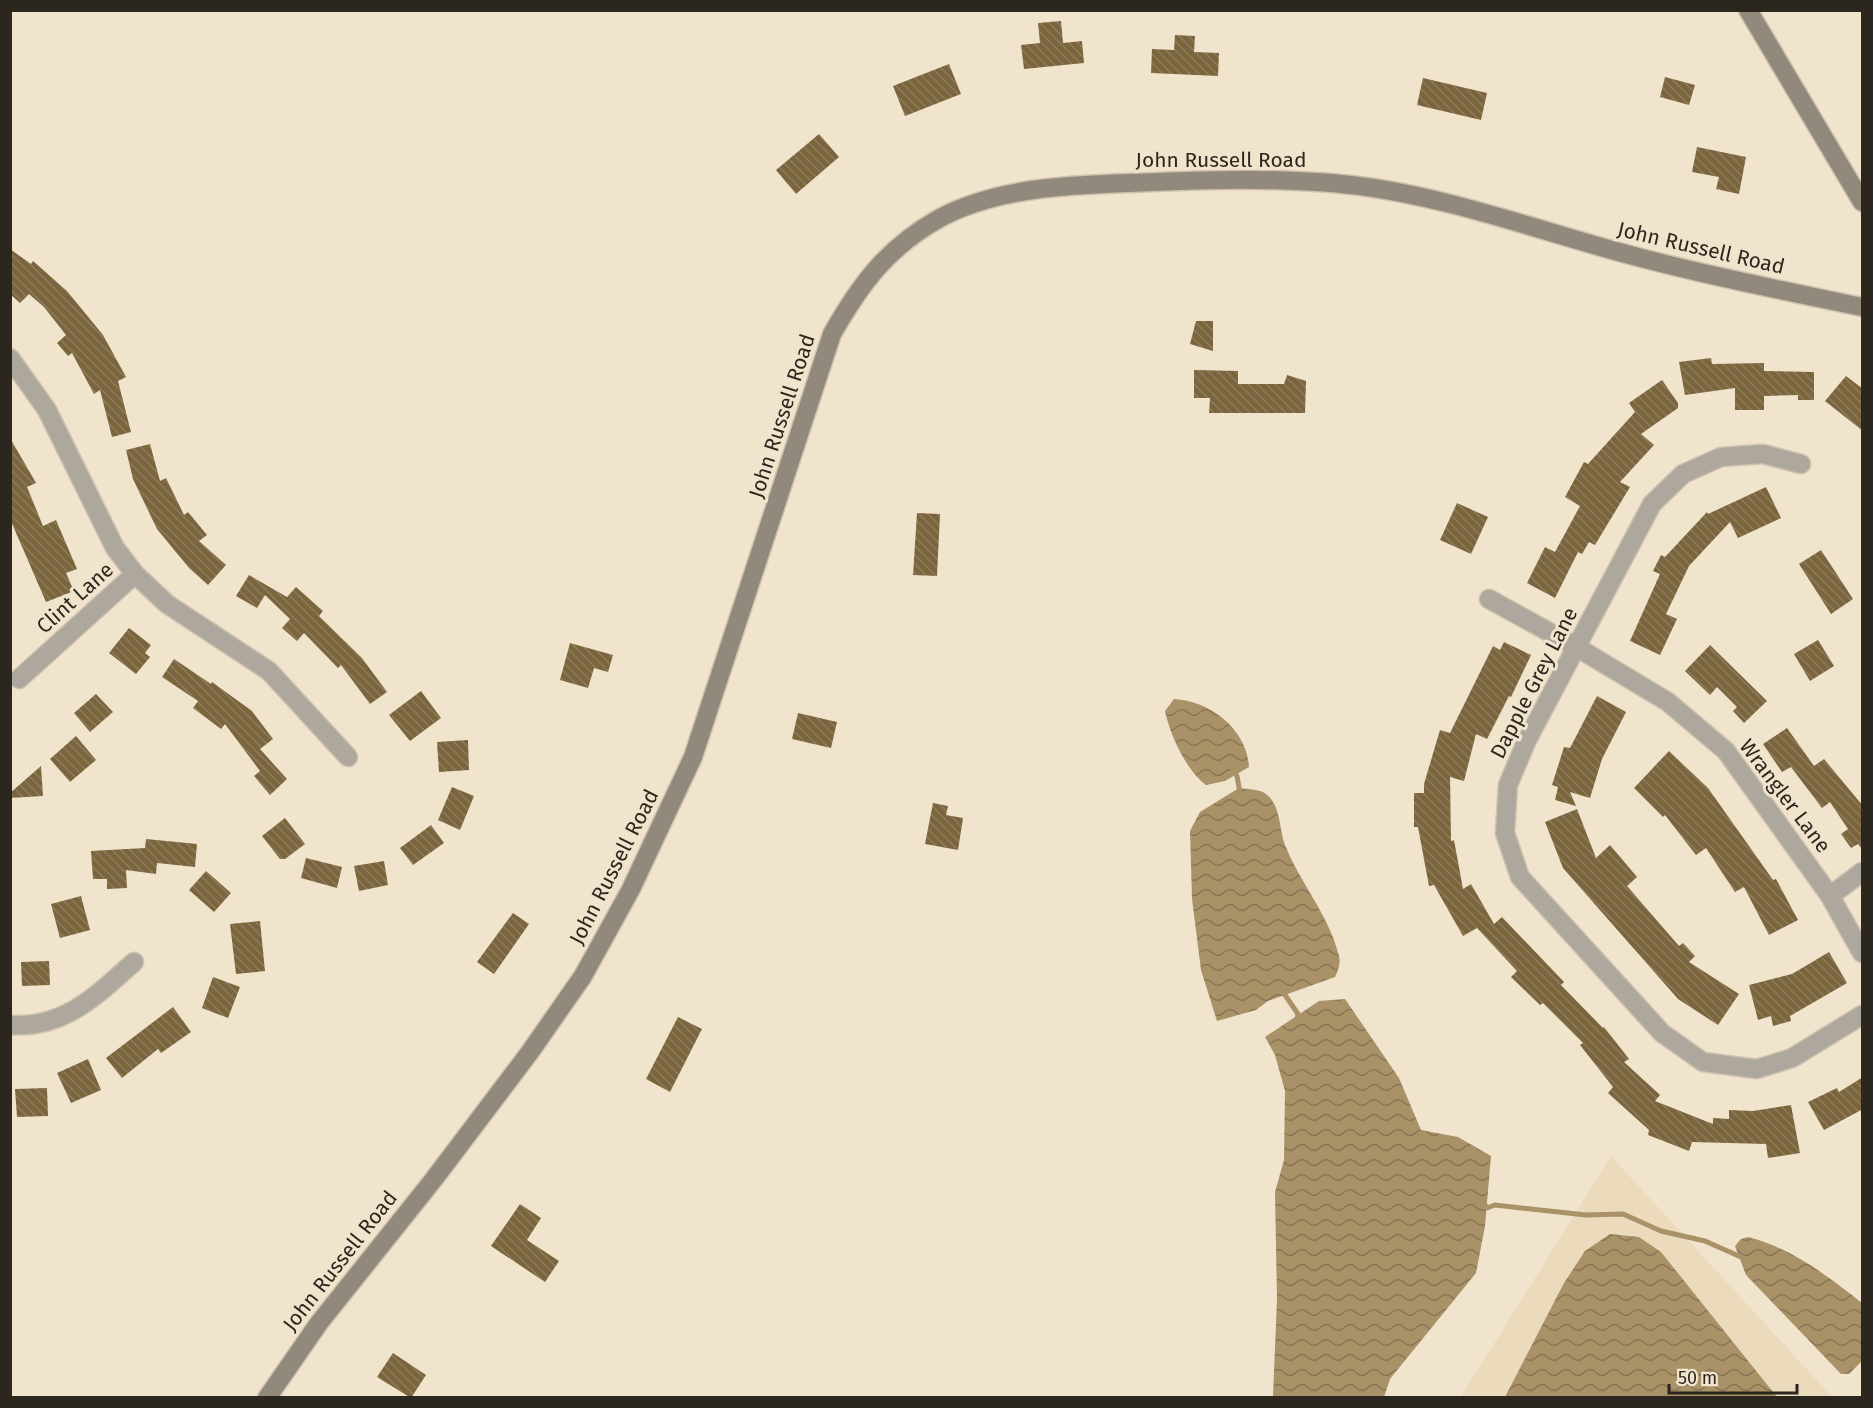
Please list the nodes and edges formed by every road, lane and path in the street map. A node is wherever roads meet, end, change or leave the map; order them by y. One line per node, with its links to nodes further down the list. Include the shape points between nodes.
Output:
1 (1748, 10): 2 (street)
2 (1863, 202)
3 (1863, 307): 17 (street, John Russell Road, via 1627,254 1405,194 1299,181 1086,184 1034,190 957,210 911,236 870,274 832,334 693,757 655,843 583,976 492,1104 319,1323)
4 (10, 358): 6 (street, via 47,410 115,548)
5 (1801, 464): 8 (street, Dapple Grey Lane, via 1763,454 1721,457 1683,474 1652,504)
6 (135, 574): 9 (street, Clint Lane); 10 (street, via 167,604 269,671)
7 (1489, 599): 8 (street, Wrangler Lane)
8 (1578, 648): 12 (street, Wrangler Lane, via 1668,702 1726,751); 15 (street, Dapple Grey Lane, via 1527,740 1508,785 1505,833 1520,877 1662,1033 1703,1062 1757,1069 1792,1058)
9 (19, 679)
10 (348, 757)
11 (1863, 872): 12 (street)
12 (1830, 896): 13 (street, Wrangler Lane)
13 (1863, 953)
14 (134, 962): 16 (street, via 90,1002 67,1016 51,1022)
15 (1863, 1015)
16 (10, 1025)
17 (267, 1398)

